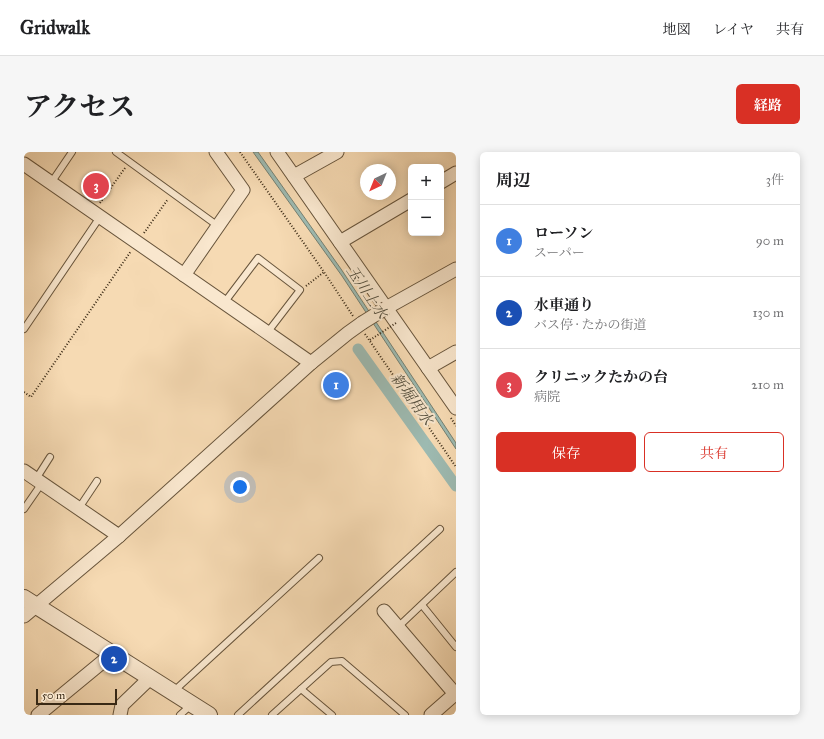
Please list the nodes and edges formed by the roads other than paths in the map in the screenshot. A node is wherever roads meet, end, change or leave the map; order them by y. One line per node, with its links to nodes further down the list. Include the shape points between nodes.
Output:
1 (72, 152): 10 (lane)
2 (116, 152): 13 (lane)
3 (216, 152): 13 (street, via 243,190)
4 (277, 152): 8 (street)
5 (337, 152): 8 (street)
6 (24, 164): 10 (street)
7 (456, 174): 9 (street)
8 (294, 176): 14 (street)
9 (444, 180)
10 (51, 183): 12 (street)
11 (408, 202): 14 (street)
12 (97, 215): 16 (street); 19 (lane)
13 (218, 226): 16 (street)
14 (340, 242): 18 (street)
15 (456, 269): 18 (street)
16 (184, 275): 17 (street)
17 (224, 303): 20 (street); 20 (lane, via 258,258 300,290)
18 (386, 308): 22 (street, bridge, via 360,324); 23 (street)
19 (24, 329)
20 (267, 333): 22 (street)
21 (456, 352): 23 (street)
22 (311, 363): 32 (street)
23 (428, 368): 24 (street)
24 (454, 403)
25 (50, 457): 28 (lane)
26 (24, 471): 28 (street)
27 (97, 480): 29 (lane)
28 (39, 481): 29 (street); 30 (lane)
29 (79, 508): 32 (street)
30 (24, 509)
31 (440, 529): 50 (lane)
32 (119, 536): 35 (street)
33 (318, 558): 44 (lane)
34 (456, 572): 36 (lane)
35 (30, 602): 38 (street); 41 (street)
36 (422, 605): 39 (lane); 40 (lane)
37 (384, 611): 39 (street)
38 (24, 616)
39 (398, 627): 45 (street)
40 (456, 647)
41 (112, 654): 42 (street); 47 (street)
42 (150, 678): 44 (street); 48 (street, via 122,705)
43 (301, 689): 51 (lane); 52 (lane); 53 (lane, via 331,662 342,661)
44 (172, 692): 46 (street)
45 (455, 694): 54 (street)
46 (186, 710): 49 (street)
47 (38, 715)
48 (120, 715)
49 (209, 715)
50 (238, 715)
51 (272, 715)
52 (332, 715)
53 (405, 715)
54 (431, 715)

